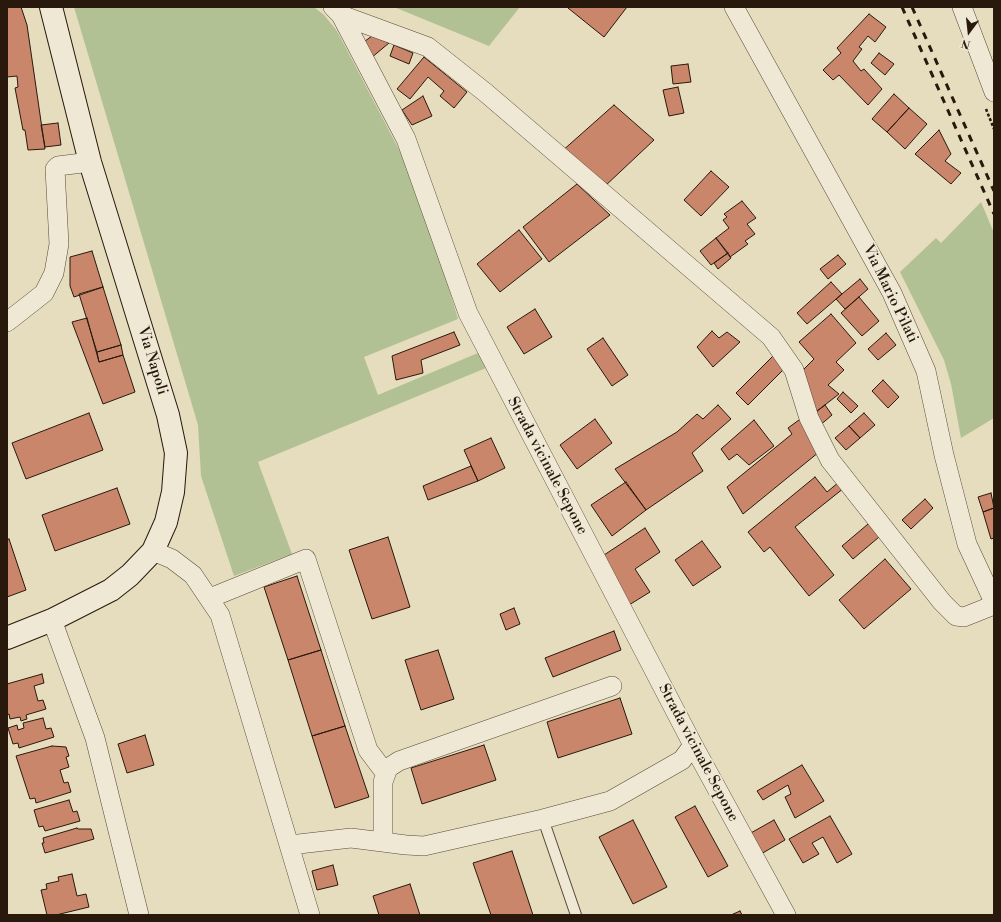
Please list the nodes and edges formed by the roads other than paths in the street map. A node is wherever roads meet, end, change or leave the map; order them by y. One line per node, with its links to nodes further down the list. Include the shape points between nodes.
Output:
1 (51, 7): 6 (street, Via Napoli)
2 (734, 7): 10 (street, Via Mario Pilati, via 892,293 926,371 967,544)
3 (962, 7): 5 (street)
4 (337, 11): 10 (street, via 428,47 486,93 771,337 794,370 809,418 830,460 942,602 956,616 964,617); 14 (street, Strada vicinale Sepone, via 406,139 468,313)
5 (994, 92)
6 (90, 162): 7 (street, via 58,166 55,169 59,244 54,273 44,294); 8 (street, Via Napoli, via 168,415 176,453 172,499 166,522)
7 (7, 322)
8 (153, 551): 9 (street, via 172,559 193,576); 11 (street, Via Napoli, via 111,590)
9 (210, 598): 15 (street, via 306,559 368,750); 18 (street, via 220,615)
10 (994, 604)
11 (52, 620): 12 (street, Via Napoli); 19 (street, via 95,738)
12 (7, 638)
13 (612, 686): 15 (street, via 399,761 388,768)
14 (693, 745): 16 (street, via 682,760 610,801); 22 (street, Strada vicinale Sepone)
15 (386, 774): 17 (street, via 383,782)
16 (543, 819): 17 (street, via 424,846); 21 (lane)
17 (384, 841): 18 (street, via 351,838)
18 (290, 845): 20 (street)
19 (139, 915)
20 (310, 915)
21 (576, 915)
22 (786, 915)

